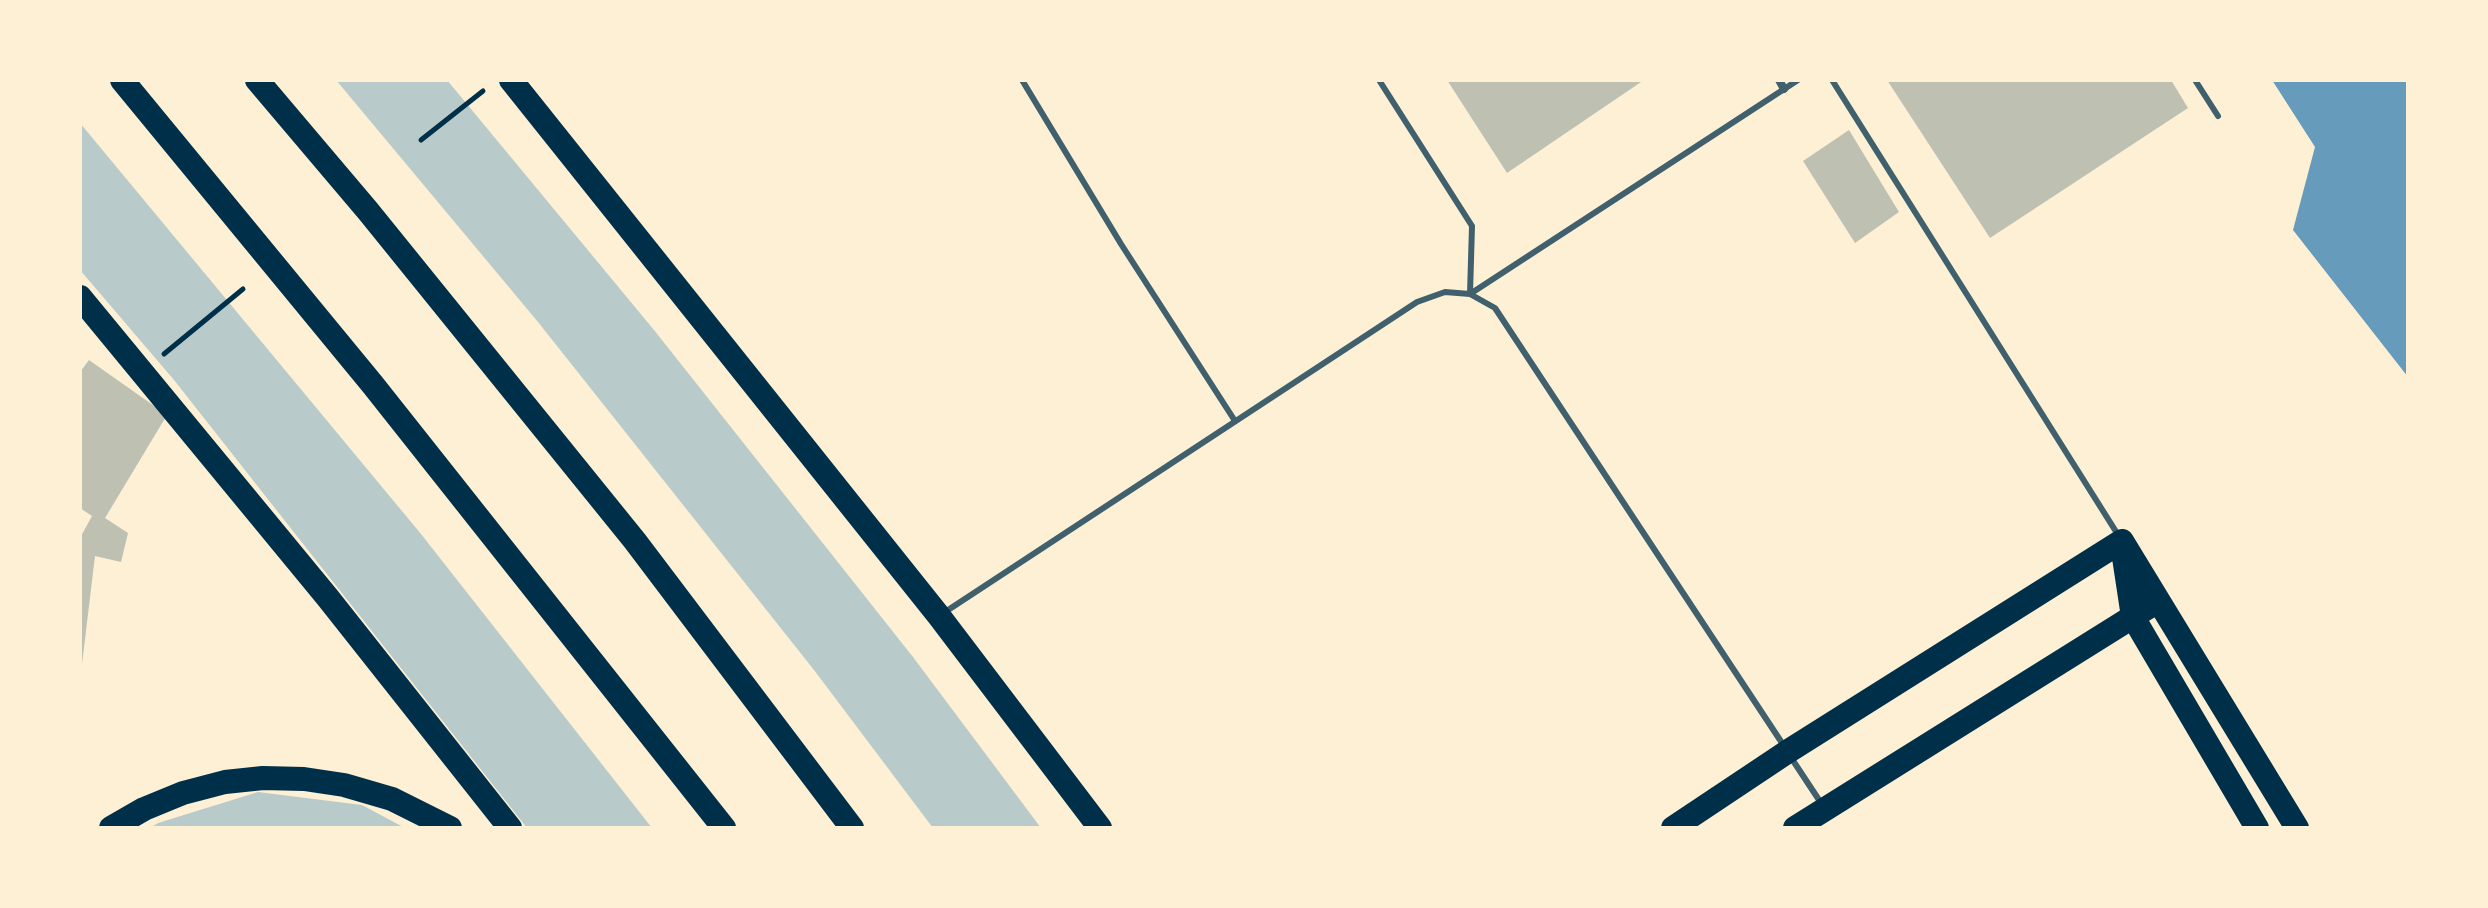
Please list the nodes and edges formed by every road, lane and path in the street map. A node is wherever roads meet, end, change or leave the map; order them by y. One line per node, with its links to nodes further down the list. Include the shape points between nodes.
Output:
1 (122, 80): 28 (highway, via 373,385)
2 (257, 80): 29 (highway, via 635,541)
3 (511, 80): 21 (highway)
4 (1022, 80): 18 (lane)
5 (1379, 80): 15 (lane, via 1472,226)
6 (1779, 80): 11 (street)
7 (1798, 80): 11 (lane)
8 (1832, 80): 19 (lane)
9 (2195, 80): 12 (lane)
10 (486, 89): 13 (path)
11 (1784, 89): 15 (lane)
12 (2218, 116)
13 (421, 140)
14 (243, 289): 17 (path)
15 (1470, 294): 18 (lane, via 1445,292 1417,302); 23 (lane, via 1495,308)
16 (80, 297): 17 (highway)
17 (143, 371): 27 (highway)
18 (1235, 421): 21 (lane)
19 (2122, 541): 20 (highway); 22 (highway); 23 (highway)
20 (2158, 601): 22 (highway); 34 (highway)
21 (939, 616): 30 (highway)
22 (2133, 617): 24 (highway); 33 (highway)
23 (1787, 752): 24 (lane); 31 (highway)
24 (1825, 809): 32 (highway)
25 (111, 828): 26 (highway, via 183,793 263,778 344,785 392,799)
26 (450, 828)
27 (510, 828)
28 (724, 828)
29 (852, 828)
30 (1100, 828)
31 (1673, 828)
32 (1795, 828)
33 (2257, 828)
34 (2297, 828)

